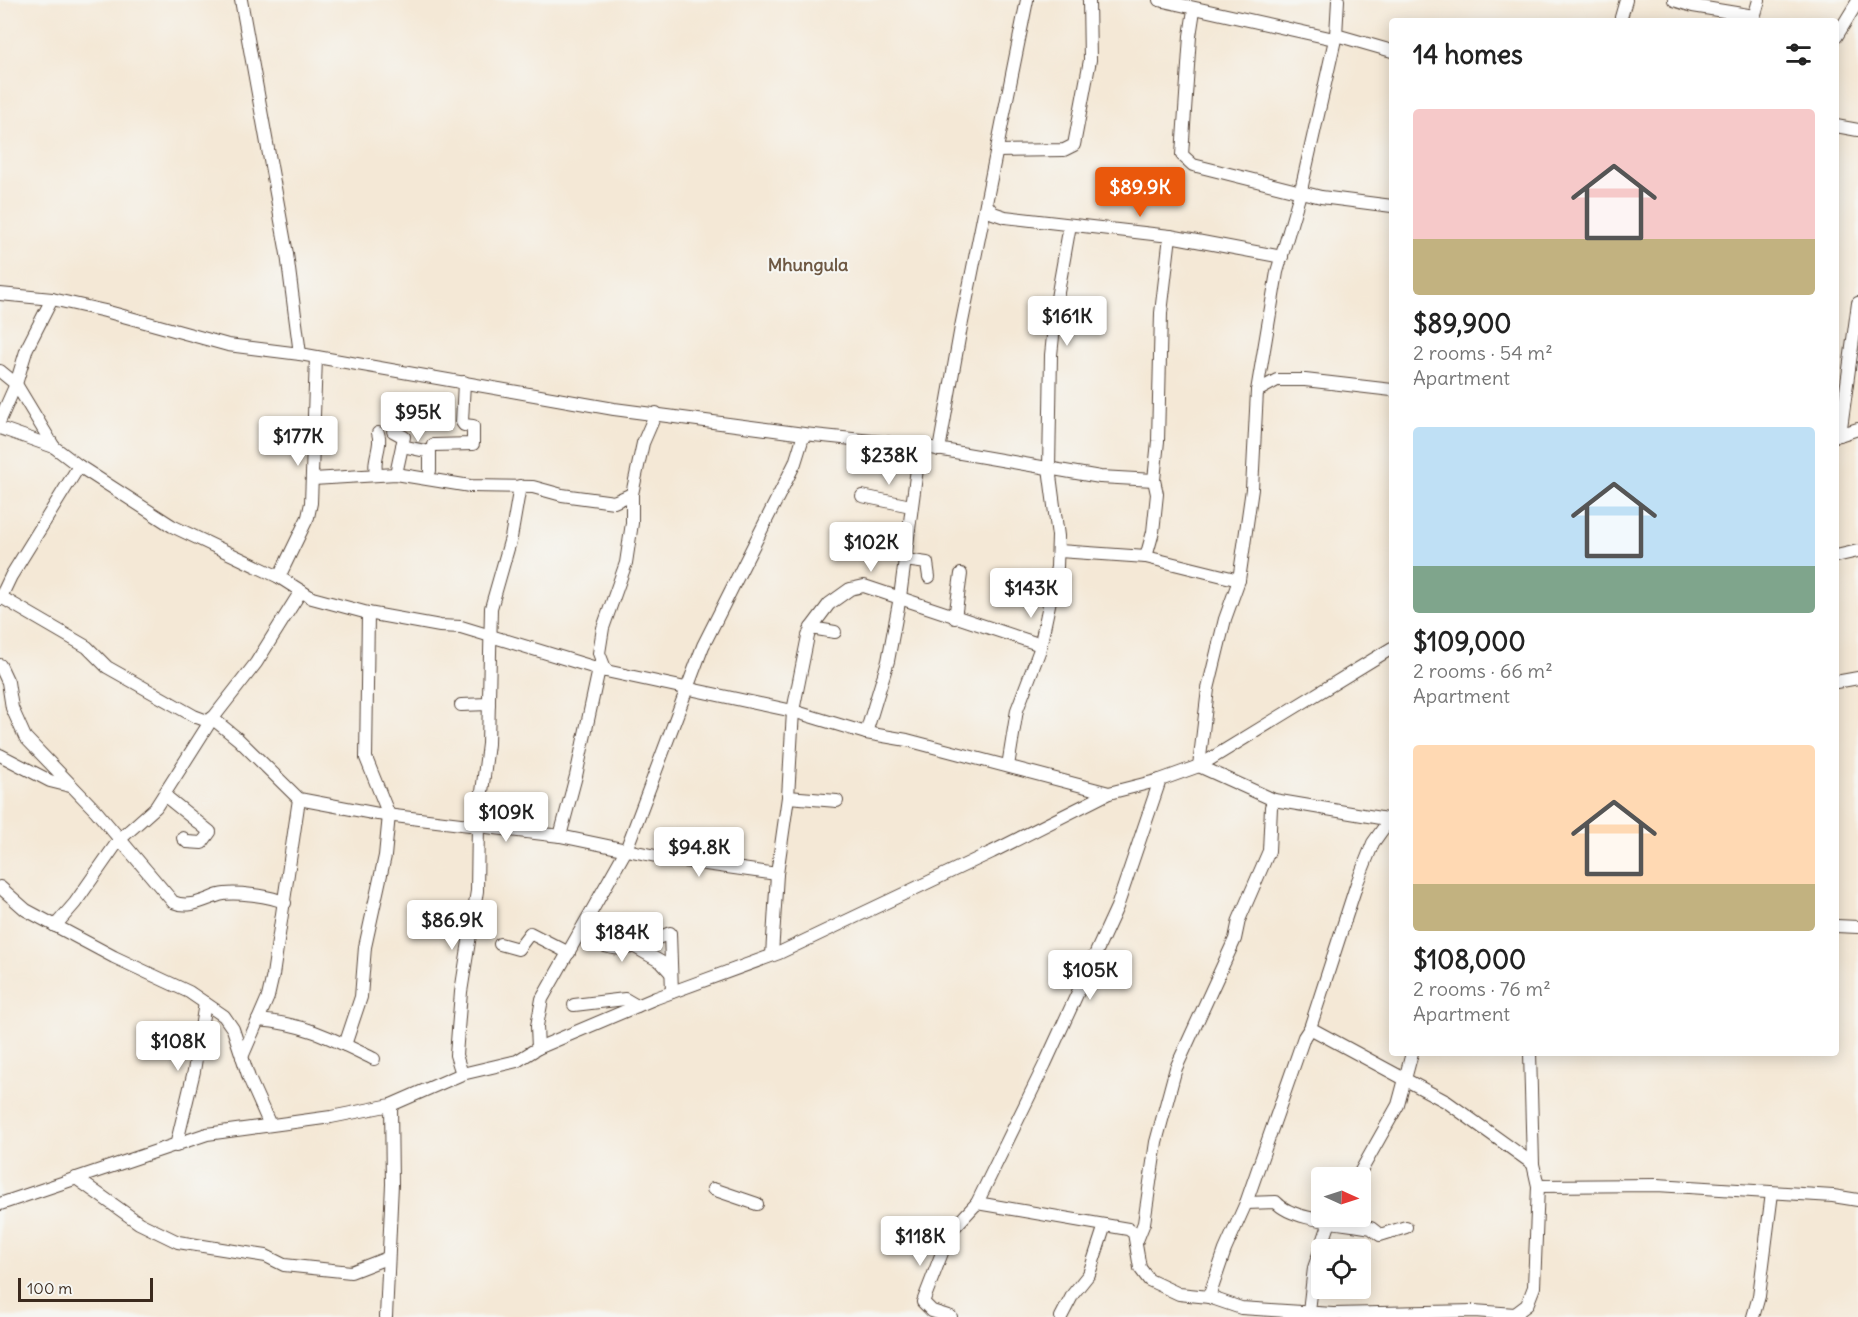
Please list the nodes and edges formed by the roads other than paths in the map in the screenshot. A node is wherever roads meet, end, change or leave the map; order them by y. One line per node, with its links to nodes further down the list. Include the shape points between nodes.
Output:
1 (241, 0): 28 (street, via 287,254)
2 (1027, 0): 18 (street)
3 (1089, 0): 18 (street, via 1090,60 1074,145 1064,150)
4 (1159, 0): 10 (street)
5 (1338, 0): 14 (street)
6 (1626, 0): 11 (street)
7 (1674, 0): 12 (street)
8 (1759, 0): 12 (street)
9 (1858, 1): 13 (street)
10 (1194, 10): 14 (street); 19 (street, via 1182,155 1193,165)
11 (1621, 18)
12 (1754, 18)
13 (1839, 32)
14 (1335, 37): 15 (street); 19 (street)
15 (1389, 50)
16 (1839, 127): 17 (street)
17 (1858, 130)
18 (997, 151): 20 (street)
19 (1301, 190): 21 (street, via 1341,201); 24 (street)
20 (986, 204): 22 (street, via 993,213 1005,217); 50 (street)
21 (1389, 206)
22 (1070, 225): 23 (street); 52 (street, via 1051,355)
23 (1170, 236): 24 (street); 57 (street, via 1161,312)
24 (1282, 257): 30 (street)
25 (0, 294): 26 (street)
26 (52, 299): 28 (street, via 228,345); 34 (street, via 27,348)
27 (1858, 303): 40 (street)
28 (300, 354): 29 (street)
29 (316, 357): 33 (street); 56 (street)
30 (1260, 366): 32 (street); 36 (street)
31 (0, 371): 34 (street)
32 (1277, 380): 35 (street); 36 (street)
33 (464, 382): 37 (street); 46 (street, via 462,422 473,426 473,444)
34 (16, 384): 38 (street); 49 (street)
35 (1389, 390)
36 (1257, 391): 70 (street, via 1252,489)
37 (656, 413): 44 (street); 59 (street, via 643,443)
38 (0, 420)
39 (0, 428): 49 (street)
40 (1839, 428)
41 (1858, 429): 45 (street)
42 (393, 431): 47 (street, via 405,437)
43 (378, 433): 55 (street, via 381,440 375,465)
44 (804, 434): 48 (street); 85 (street, via 795,463 703,646)
45 (1839, 435)
46 (433, 445)
47 (402, 446): 53 (street, via 430,452); 54 (street)
48 (920, 446): 50 (street); 61 (street)
49 (54, 447): 51 (street)
50 (939, 450): 52 (street)
51 (79, 466): 69 (street, via 192,538); 73 (street)
52 (1049, 468): 57 (street, via 1100,477); 62 (street)
53 (430, 471)
54 (396, 474): 55 (street); 58 (street, via 470,486)
55 (377, 475): 56 (street)
56 (313, 479): 69 (street, via 308,517)
57 (1154, 480): 65 (street, via 1155,523)
58 (520, 486): 59 (street, via 614,502); 78 (street, via 511,538 494,591)
59 (632, 494): 82 (street, via 630,544 600,645)
60 (862, 496): 61 (street)
61 (911, 506): 66 (street)
62 (1059, 551): 65 (street); 79 (street)
63 (1858, 551): 64 (street)
64 (1839, 555)
65 (1146, 557): 70 (street)
66 (904, 561): 68 (street, via 927,563); 72 (street)
67 (961, 574): 75 (street)
68 (929, 577)
69 (279, 578): 71 (street)
70 (1239, 580): 93 (street, via 1208,689)
71 (301, 591): 74 (street, via 312,598); 89 (street, via 256,663)
72 (900, 597): 75 (street); 76 (street, via 864,586 850,589 829,604); 90 (street, via 888,661)
73 (0, 598): 89 (street, via 87,647 107,666 194,716)
74 (368, 613): 78 (street, via 461,627); 102 (street, via 366,758)
75 (955, 618): 79 (street)
76 (811, 628): 77 (street); 88 (street)
77 (835, 632)
78 (490, 636): 82 (street); 86 (street)
79 (1041, 645): 92 (street, via 1017,710)
80 (1389, 650): 93 (street)
81 (0, 665): 95 (street, via 8,682 14,715 25,737)
82 (602, 670): 85 (street); 106 (street)
83 (1858, 678): 84 (street)
84 (1839, 681)
85 (686, 688): 88 (street); 109 (street)
86 (489, 704): 87 (street); 105 (street)
87 (461, 705)
88 (793, 711): 90 (street); 98 (street)
89 (211, 720): 97 (street); 99 (street, via 238,739)
90 (866, 733): 92 (street)
91 (0, 755): 95 (street, via 50,781)
92 (1008, 766): 96 (street)
93 (1198, 766): 94 (street); 100 (street)
94 (1160, 780): 96 (street); 146 (street, via 1117,907)
95 (71, 786): 108 (street)
96 (1109, 793): 120 (street)
97 (164, 795): 107 (street, via 210,832 202,843); 108 (street, via 148,817)
98 (788, 797): 101 (street); 110 (street)
99 (299, 799): 102 (street); 112 (street)
100 (1274, 800): 103 (street); 155 (street, via 1269,851 1242,911 1235,939 1176,1068 1156,1142 1144,1223)
101 (837, 801)
102 (389, 815): 105 (street); 128 (street, via 385,856 365,947 361,997)
103 (1389, 819)
104 (1389, 822): 127 (street, via 1373,843)
105 (478, 824): 106 (street); 134 (street, via 477,891 461,992 456,1055)
106 (560, 836): 109 (street)
107 (183, 838)
108 (119, 840): 112 (street, via 177,904 222,895 276,898); 113 (street)
109 (626, 850): 110 (street); 116 (street)
110 (777, 874): 120 (street)
111 (0, 887): 113 (street, via 17,905)
112 (285, 903): 126 (street, via 273,975)
113 (55, 926): 123 (street)
114 (1839, 926): 115 (street)
115 (1858, 927)
116 (581, 932): 118 (street, via 599,946); 119 (street)
117 (500, 944): 119 (street, via 518,949 530,933)
118 (635, 947): 121 (street, via 661,962); 121 (street, via 670,933)
119 (569, 954): 129 (street, via 542,999)
120 (772, 955): 122 (street)
121 (671, 973): 122 (street)
122 (672, 992): 125 (street)
123 (205, 1003): 132 (street, via 228,1020); 138 (street)
124 (574, 1005): 125 (street, via 626,999)
125 (637, 1006): 129 (street)
126 (258, 1020): 128 (street, via 304,1027); 132 (street)
127 (1310, 1028): 135 (street); 147 (street)
128 (345, 1045): 133 (street)
129 (538, 1048): 134 (street, via 507,1064)
130 (1411, 1056): 135 (street)
131 (1530, 1056): 139 (street)
132 (242, 1057): 137 (street)
133 (374, 1059)
134 (462, 1074): 136 (street)
135 (1404, 1082): 139 (street, via 1447,1102); 140 (street, via 1398,1105)
136 (391, 1105): 137 (street); 156 (street, via 392,1184)
137 (270, 1125): 138 (street, via 207,1134)
138 (176, 1146): 141 (street)
139 (1533, 1164): 142 (street)
140 (1363, 1167)
141 (76, 1178): 148 (street); 156 (street, via 133,1220 178,1242 267,1256 284,1265 351,1272)
142 (1538, 1186): 144 (street, via 1657,1185); 162 (street, via 1534,1287 1527,1305)
143 (713, 1189): 149 (street)
144 (1772, 1193): 145 (street); 166 (street)
145 (1858, 1200)
146 (977, 1203): 151 (street); 164 (street, via 950,1232 923,1302 932,1311)
147 (1246, 1203): 150 (street, via 1276,1202); 157 (street)
148 (0, 1204)
149 (757, 1204)
150 (1311, 1216)
151 (1105, 1225): 155 (street, via 1131,1231); 165 (street, via 1089,1274)
152 (1328, 1227): 158 (street, via 1314,1268)
153 (1367, 1227): 154 (street, via 1380,1235)
154 (1407, 1227)
155 (1136, 1243): 157 (street, via 1140,1268 1149,1280 1179,1294)
156 (387, 1258): 163 (street)
157 (1209, 1297): 159 (street)
158 (1309, 1311): 159 (street); 160 (street)
159 (1241, 1312)
160 (1332, 1315): 161 (street)
161 (1426, 1315): 162 (street, via 1474,1311)
162 (1516, 1315)
163 (386, 1317)
164 (951, 1317)
165 (1061, 1317)
166 (1753, 1317)

